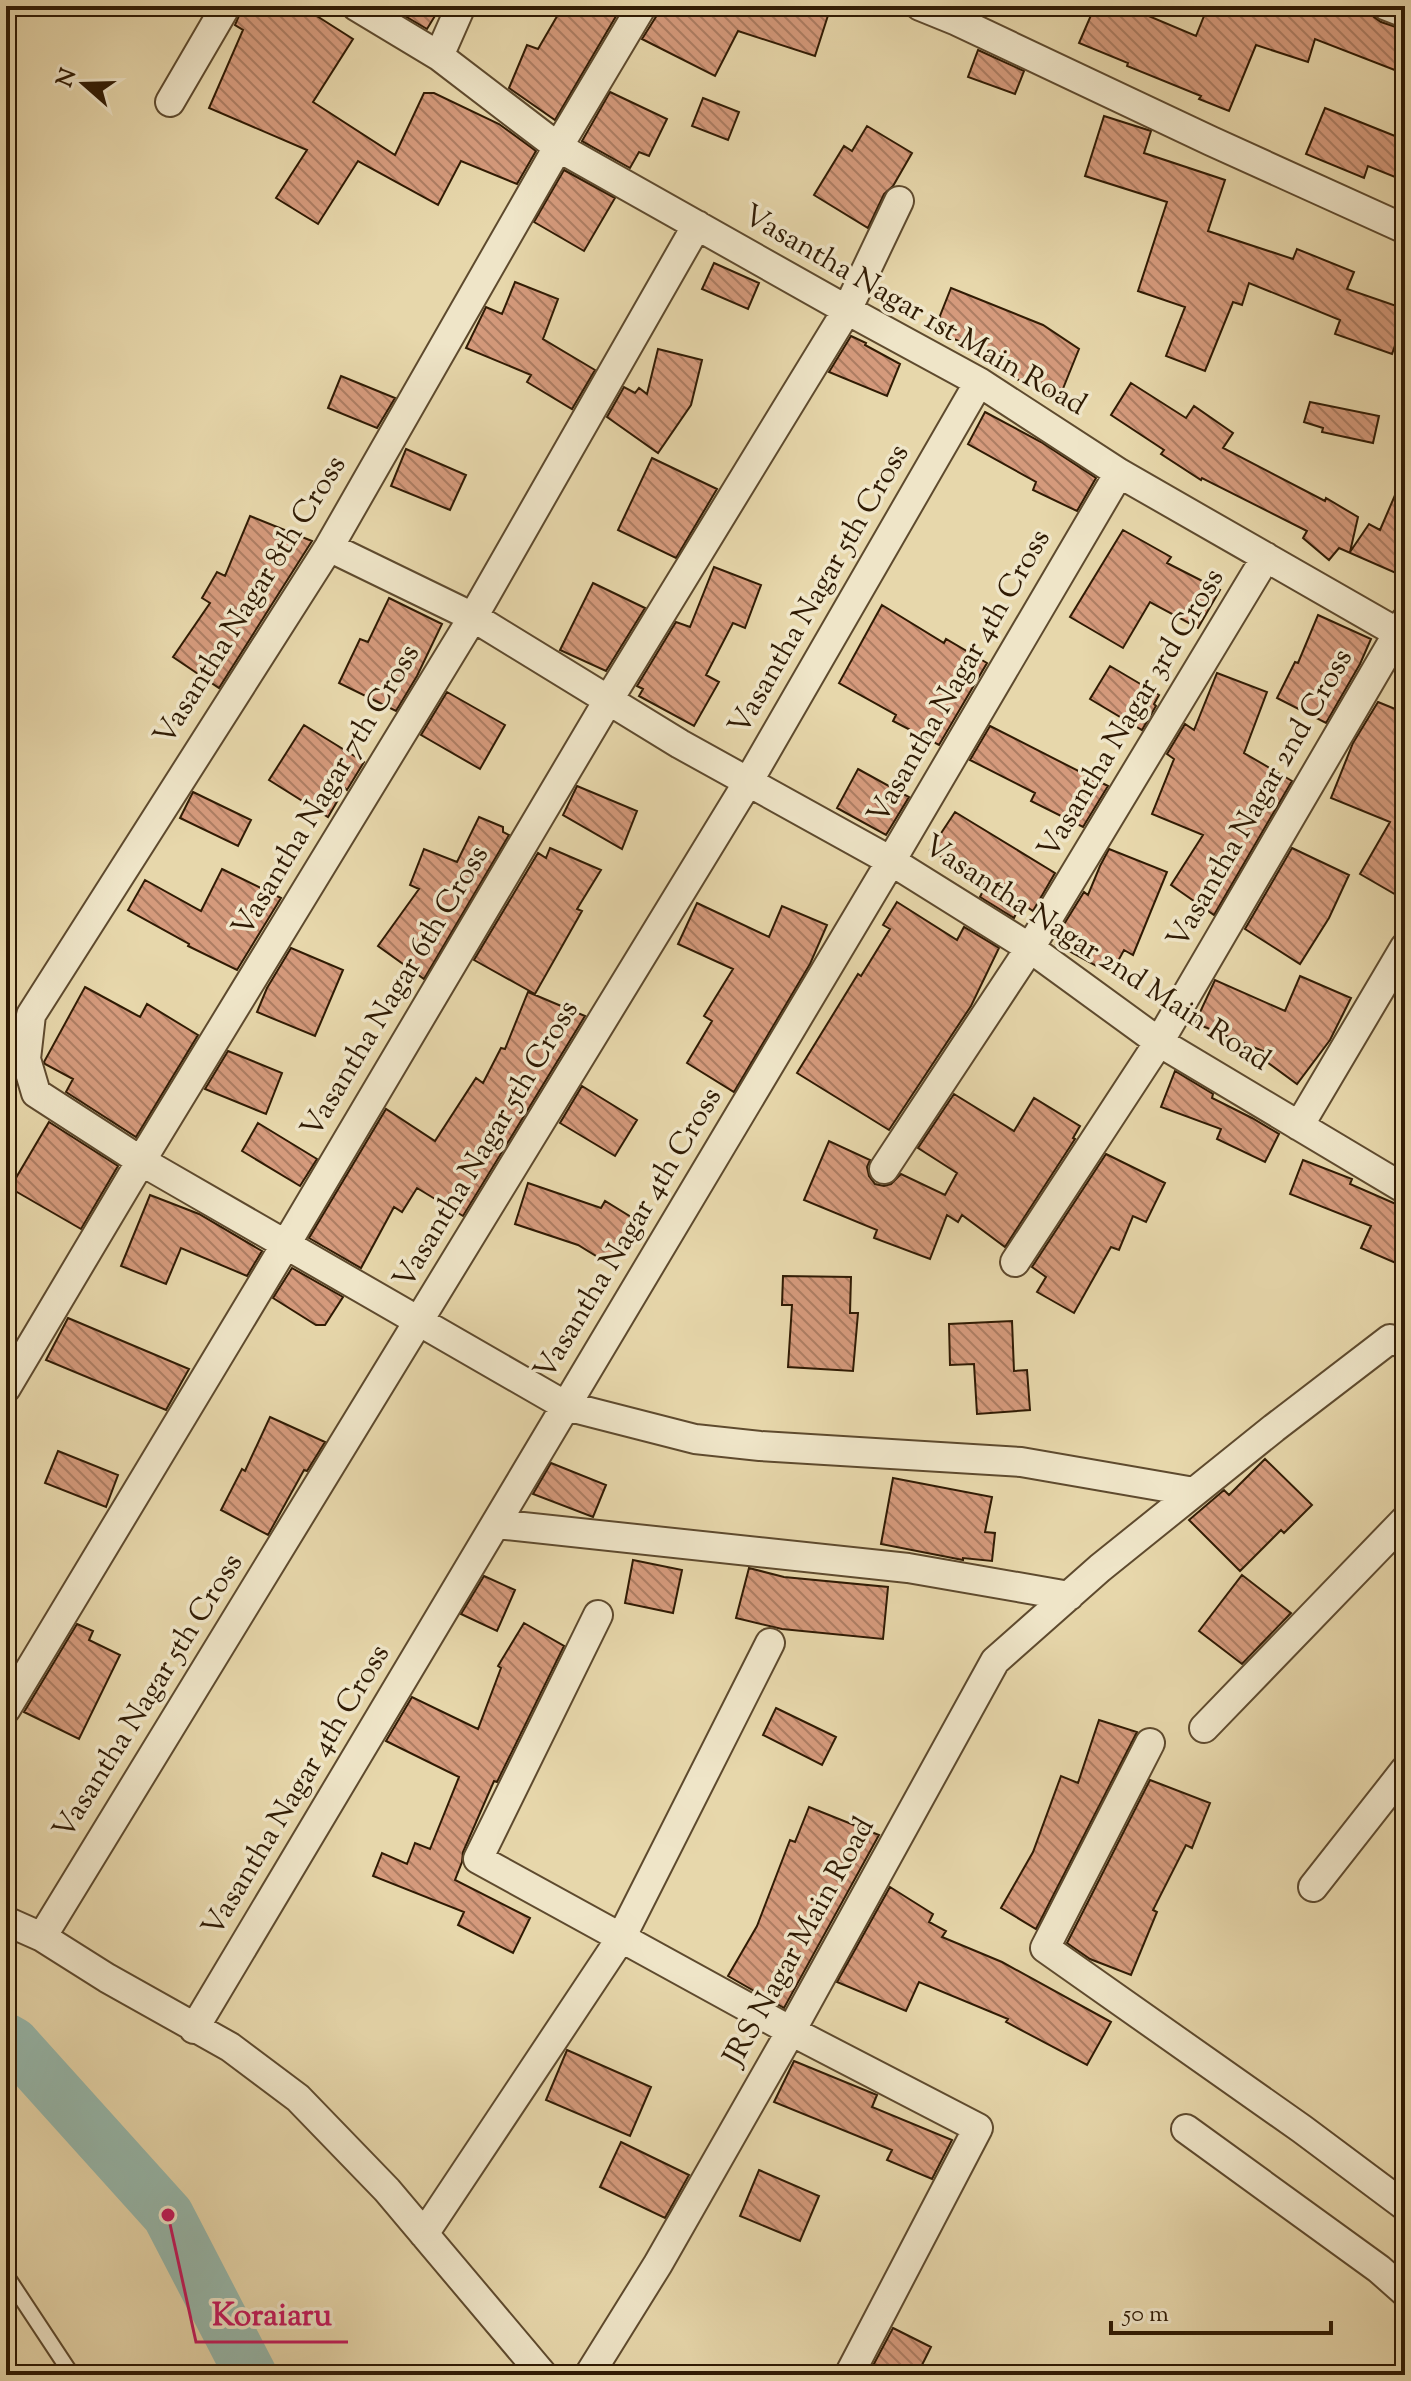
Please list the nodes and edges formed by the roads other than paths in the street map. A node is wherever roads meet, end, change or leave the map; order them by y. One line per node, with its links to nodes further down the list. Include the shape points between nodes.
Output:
1 (226, 6): 9 (street)
2 (356, 6): 8 (street, Vasantha Nagar 1st Main Road)
3 (461, 6): 8 (street)
4 (642, 6): 10 (street, Vasantha Nagar 8th Cross)
5 (920, 6): 13 (street)
6 (1387, 6): 7 (street)
7 (1405, 13)
8 (439, 56): 10 (street, Vasantha Nagar 1st Main Road)
9 (170, 102)
10 (558, 147): 12 (street, Vasantha Nagar 1st Main Road); 17 (street, Vasantha Nagar 8th Cross)
11 (899, 201): 14 (street, Vasantha Nagar 6th Cross)
12 (697, 225): 14 (street, Vasantha Nagar 1st Main Road); 19 (street, Vasantha Nagar 7th Cross)
13 (1405, 229)
14 (847, 310): 15 (street, Vasantha Nagar 1st Main Road); 21 (street, Vasantha Nagar 6th Cross)
15 (979, 382): 16 (street, Vasantha Nagar 1st Main Road); 22 (street, Vasantha Nagar 5th Cross)
16 (1119, 473): 18 (street, Vasantha Nagar 1st Main Road); 23 (street, Vasantha Nagar 4th Cross)
17 (329, 547): 19 (street, Vasantha Nagar 2nd Main Road); 28 (street, Vasantha Nagar 8th Cross, via 31,1015 26,1059 36,1093)
18 (1266, 557): 20 (street, Vasantha Nagar 1st Main Road); 25 (street, Vasantha Nagar 3rd Cross)
19 (473, 617): 21 (street, Vasantha Nagar 2nd Main Road); 28 (street, Vasantha Nagar 7th Cross)
20 (1403, 630): 26 (street, Vasantha Nagar 2nd Cross)
21 (609, 699): 22 (street, Vasantha Nagar 2nd Main Road); 31 (street, Vasantha Nagar 6th Cross)
22 (748, 782): 23 (street, Vasantha Nagar 2nd Main Road); 33 (street, Vasantha Nagar 5th Cross)
23 (891, 861): 25 (street, Vasantha Nagar 2nd Main Road); 36 (street, Vasantha Nagar 4th Cross)
24 (1405, 947): 27 (street)
25 (1030, 948): 26 (street, Vasantha Nagar 2nd Main Road); 29 (street, Vasantha Nagar 3rd Cross)
26 (1159, 1042): 27 (street, Vasantha Nagar 2nd Main Road); 32 (street, Vasantha Nagar 2nd Cross)
27 (1299, 1126): 30 (street, Vasantha Nagar 2nd Main Road)
28 (141, 1161): 31 (street); 35 (street, Vasantha Nagar 7th Cross)
29 (884, 1169)
30 (1405, 1189)
31 (286, 1244): 33 (street); 43 (street, Vasantha Nagar 6th Cross)
32 (1015, 1262)
33 (419, 1322): 36 (street); 49 (street, Vasantha Nagar 5th Cross)
34 (1405, 1344): 37 (street, JRS Nagar Main Road, via 1390,1339)
35 (6, 1388)
36 (566, 1406): 37 (street, via 695,1439 1021,1462); 39 (street, Vasantha Nagar 4th Cross)
37 (1194, 1492): 40 (street, JRS Nagar Main Road)
38 (1405, 1520): 44 (street)
39 (496, 1524): 40 (street, via 908,1568); 51 (street, Vasantha Nagar 4th Cross)
40 (1069, 1596): 52 (street, JRS Nagar Main Road, via 995,1661)
41 (598, 1615): 50 (street, via 478,1859)
42 (770, 1643): 50 (street)
43 (6, 1709)
44 (1204, 1728)
45 (1150, 1743): 54 (street, via 1045,1948)
46 (1405, 1770): 47 (street)
47 (1313, 1887)
48 (6, 1921): 49 (street)
49 (42, 1937): 51 (street)
50 (621, 1938): 52 (street); 55 (street)
51 (194, 2029): 55 (street, via 230,2047 298,2098)
52 (791, 2031): 60 (street, JRS Nagar Main Road); 61 (street, via 978,2128)
53 (1186, 2129): 57 (street)
54 (1405, 2206)
55 (424, 2234): 59 (street)
56 (6, 2275): 58 (lane)
57 (1405, 2292)
58 (72, 2375)
59 (543, 2375)
60 (589, 2375)
61 (849, 2375)

